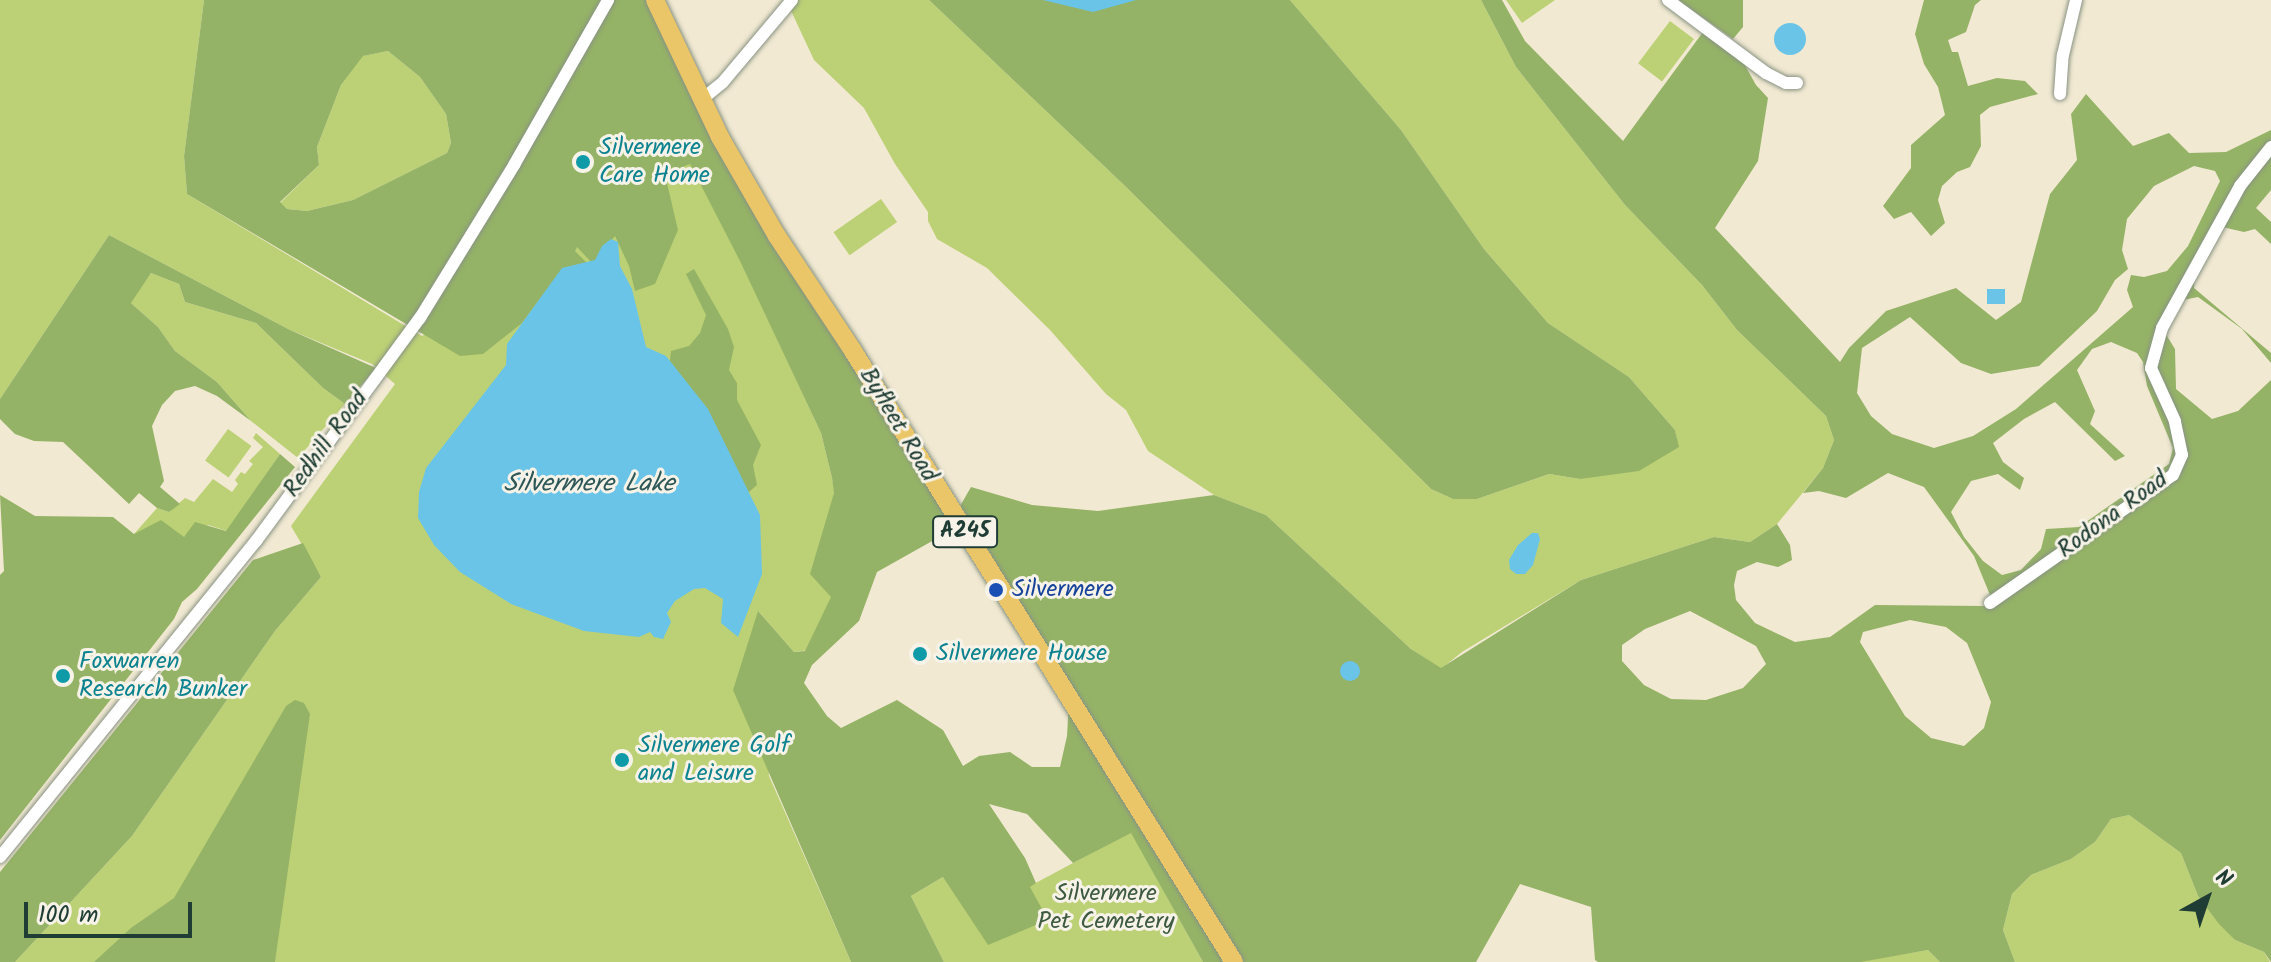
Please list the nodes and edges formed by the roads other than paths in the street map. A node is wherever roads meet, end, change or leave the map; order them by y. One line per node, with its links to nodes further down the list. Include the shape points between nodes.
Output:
1 (608, 0): 11 (street, Redhill Road, via 420,318 256,541)
2 (655, 0): 8 (main road, Byfleet Road / A245)
3 (792, 0): 8 (street, via 723,82)
4 (1668, 0): 6 (street, via 1766,73)
5 (2076, 0): 7 (street)
6 (1797, 83)
7 (2060, 94)
8 (701, 100): 12 (main road, Byfleet Road / A245, via 777,236)
9 (2271, 147): 10 (street, Rodona Road, via 2240,186 2162,328 2151,368 2175,421 2182,455 2173,475)
10 (1990, 603)
11 (0, 857)
12 (1234, 962)

